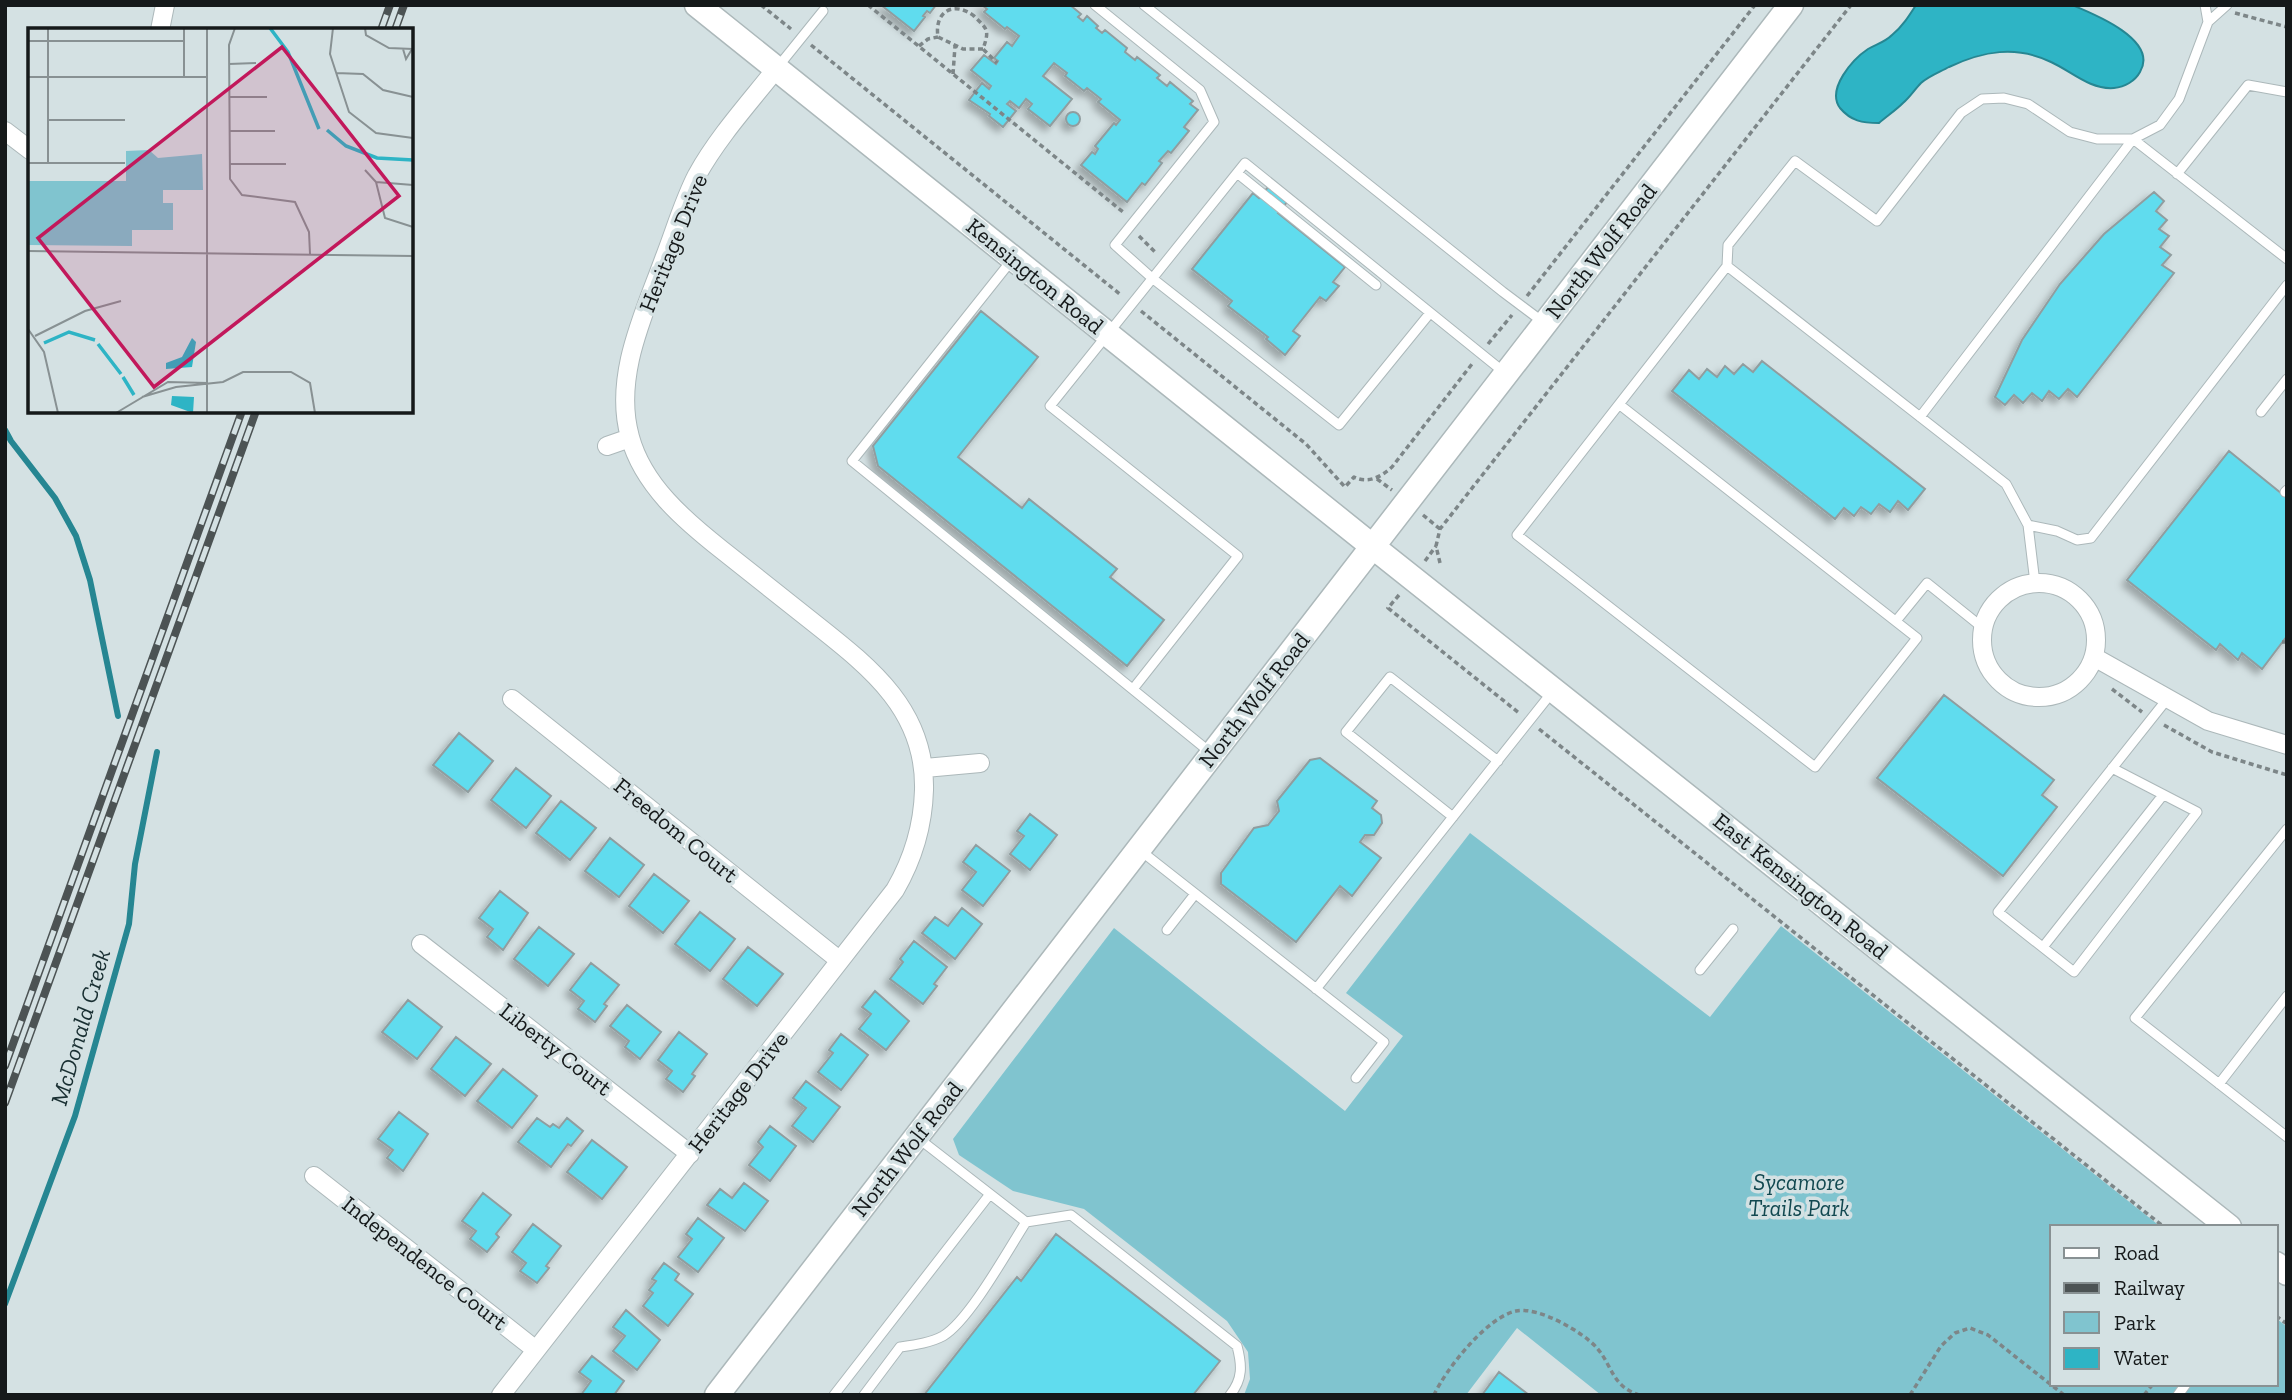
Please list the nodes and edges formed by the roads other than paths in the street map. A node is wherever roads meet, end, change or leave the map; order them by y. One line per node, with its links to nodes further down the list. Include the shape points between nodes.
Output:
1 (165, 5): 10 (street)
2 (697, 5): 11 (main road, Kensington Road)
3 (1095, 5): 21 (lane, via 1200,90 1214,122 1115,246)
4 (1144, 5): 25 (lane)
5 (1791, 5): 25 (main road, North Wolf Road)
6 (2205, 5): 9 (lane)
7 (2225, 7): 9 (lane)
8 (823, 11): 11 (lane)
9 (2208, 22): 14 (lane, via 2179,99 2160,125)
10 (160, 28)
11 (776, 69): 18 (main road, Kensington Road); 32 (street, Heritage Drive, via 710,154 684,204 632,351 626,388)
12 (2287, 92): 17 (lane, via 2248,85)
13 (5, 131): 15 (street)
14 (2133, 139): 17 (lane); 20 (lane, via 2097,139 2070,132 2028,104 1982,99 1961,113 1877,222 1795,161 1728,245); 31 (lane)
15 (28, 148)
16 (1237, 173): 21 (lane); 22 (lane); 24 (lane, via 1245,163)
17 (2177, 174): 19 (lane)
18 (1012, 258): 26 (main road, Kensington Road); 40 (lane, via 852,461)
19 (2287, 259)
20 (1727, 266): 29 (lane); 31 (lane)
21 (1152, 278): 24 (lane, via 1339,425); 26 (lane)
22 (1376, 285)
23 (2287, 285): 34 (lane, via 2091,538 2077,540)
24 (1430, 313): 27 (lane)
25 (1545, 323): 27 (main road, North Wolf Road)
26 (1107, 334): 35 (main road, Kensington Road); 40 (lane, via 1050,406 1238,556)
27 (1506, 374): 35 (main road, North Wolf Road)
28 (2287, 379): 30 (lane)
29 (1620, 405): 37 (lane); 37 (lane, via 1517,535 1815,768 1917,638)
30 (2261, 412)
31 (1920, 416): 34 (lane, via 2006,484)
32 (630, 438): 33 (street); 48 (street, Heritage Drive, via 653,483 683,517 878,675 909,720)
33 (607, 446)
34 (2028, 525): 36 (lane)
35 (1373, 546): 41 (main road, East Kensington Road); 45 (main road, North Wolf Road)
36 (2035, 583): 38 (street, via 2001,597); 39 (street, via 2053,584 2084,604 2097,639)
37 (1896, 621): 38 (lane, via 1927,583)
38 (1983, 628): 39 (street, via 1989,667 2018,693 2056,695 2074,686)
39 (2091, 664): 42 (street)
40 (1133, 689): 45 (lane)
41 (1554, 690): 46 (lane); 71 (main road, East Kensington Road)
42 (2168, 697): 44 (street, via 2208,720); 49 (lane)
43 (512, 699): 59 (street, Freedom Court)
44 (2287, 745)
45 (1212, 754): 53 (main road, North Wolf Road)
46 (1498, 761): 51 (lane); 51 (lane, via 1390,677 1346,732)
47 (980, 763): 48 (street)
48 (925, 768): 59 (street, Heritage Drive, via 924,806 907,870)
49 (2112, 768): 50 (lane); 58 (lane, via 1998,912)
50 (2163, 795): 58 (lane); 58 (lane, via 2197,812 2074,972)
51 (1453, 817): 61 (lane)
52 (2287, 829): 64 (lane, via 2135,1018)
53 (1138, 849): 54 (lane); 65 (main road, North Wolf Road)
54 (1195, 894): 56 (lane); 61 (lane)
55 (1733, 929): 60 (lane)
56 (1167, 930)
57 (421, 944): 67 (street, Liberty Court)
58 (2043, 947)
59 (839, 960): 67 (street, Heritage Drive)
60 (1700, 970)
61 (1317, 989): 63 (lane, via 1384,1042)
62 (2287, 996): 64 (lane)
63 (1356, 1079)
64 (2219, 1084): 66 (lane)
65 (916, 1137): 69 (lane); 74 (main road, North Wolf Road)
66 (2287, 1138)
67 (690, 1154): 72 (street, Heritage Drive)
68 (314, 1176): 72 (street, Independence Court)
69 (990, 1194): 70 (lane); 75 (lane)
70 (1026, 1223): 76 (lane, via 962,1320 943,1336 900,1347); 77 (lane, via 1071,1215 1237,1346 1242,1365)
71 (2226, 1225)
72 (536, 1350): 73 (street, Heritage Drive)
73 (501, 1395)
74 (717, 1395)
75 (834, 1395)
76 (864, 1395)
77 (1230, 1395)

